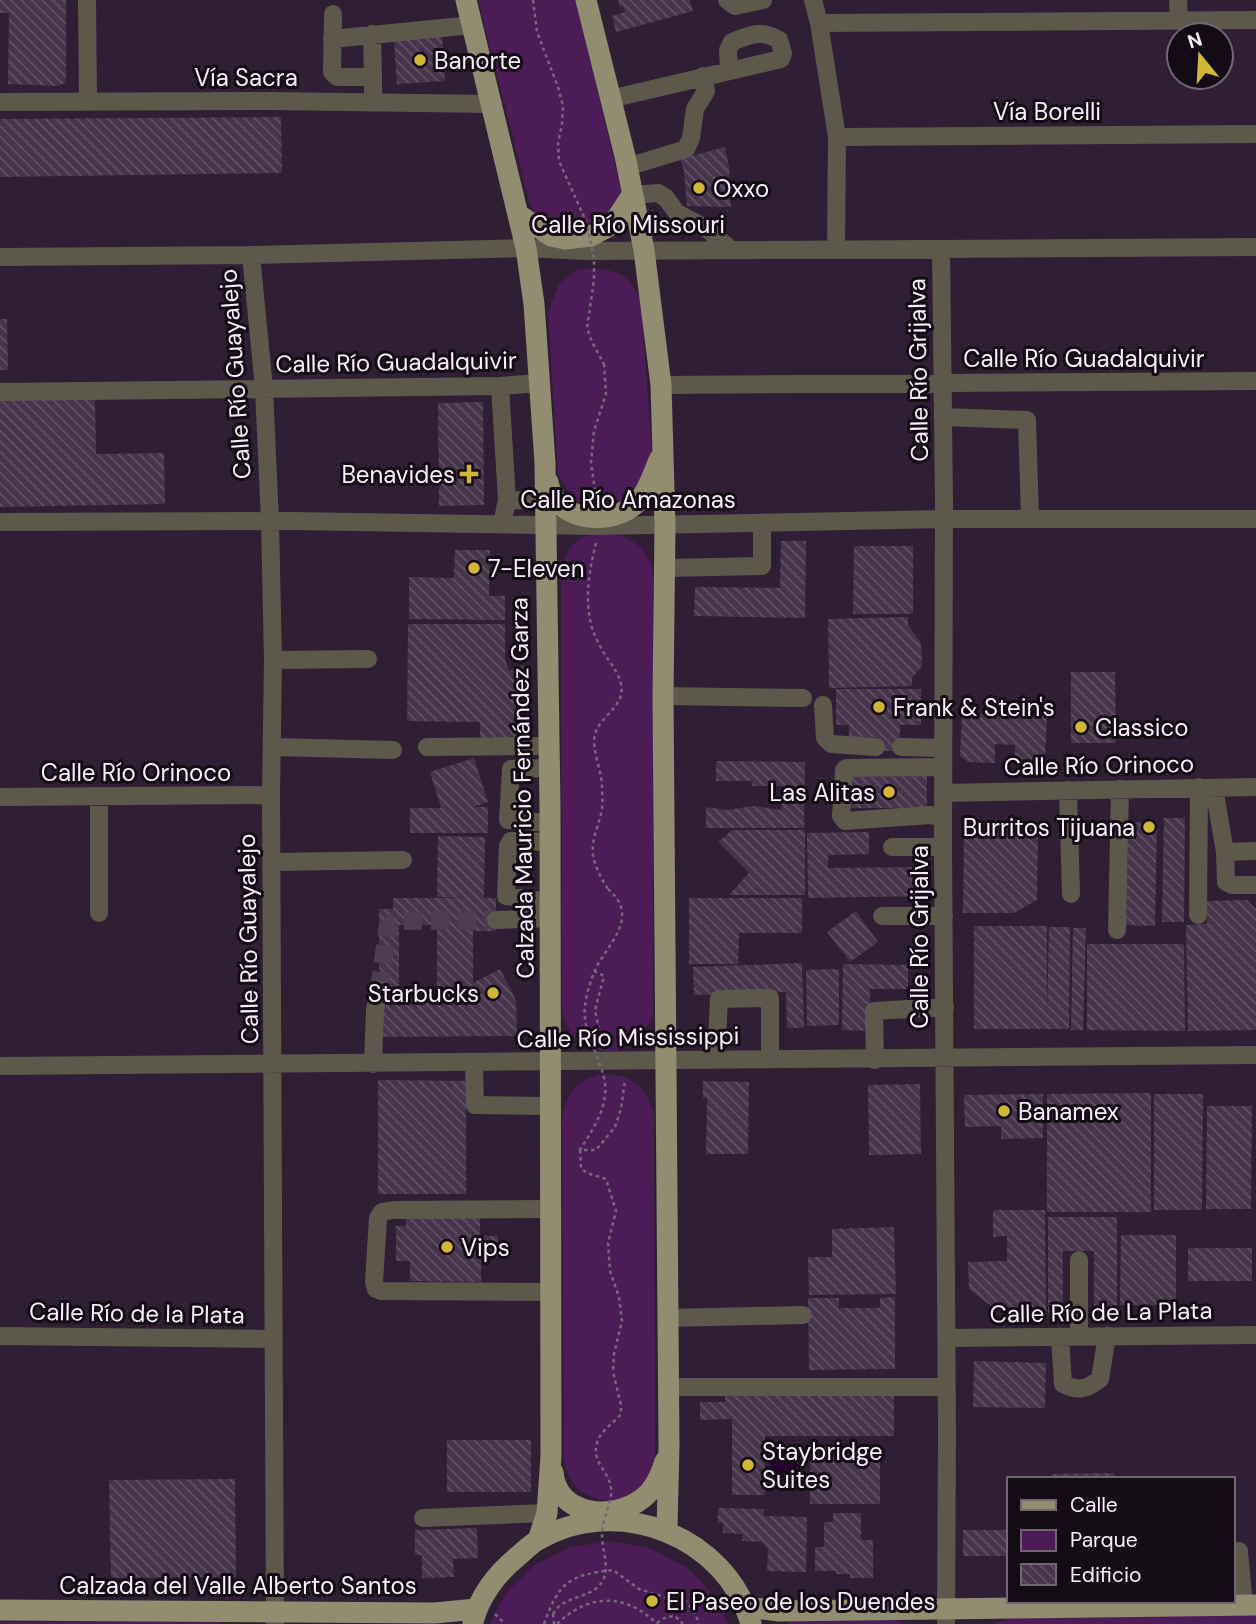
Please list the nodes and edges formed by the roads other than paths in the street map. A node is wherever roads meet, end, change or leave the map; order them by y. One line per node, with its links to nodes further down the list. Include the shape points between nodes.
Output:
1 (87, 0): 21 (street)
2 (466, 0): 13 (main road, Calzada Mauricio Fernández Garza)
3 (586, 0): 19 (main road)
4 (726, 0): 5 (street, via 734,6)
5 (763, 0)
6 (813, 0): 12 (street)
7 (1178, 0): 11 (street)
8 (333, 14): 15 (street)
9 (1256, 20): 11 (street)
10 (1165, 21): 12 (street)
11 (1179, 21)
12 (819, 23): 25 (street)
13 (472, 25): 14 (street); 23 (main road, Calzada Mauricio Fernández Garza)
14 (372, 34): 15 (street); 18 (street)
15 (332, 38): 18 (street, via 334,76)
16 (729, 70): 17 (street)
17 (703, 76): 19 (street); 26 (street, via 706,91 695,109 686,149)
18 (373, 77): 22 (street)
19 (610, 99): 26 (main road)
20 (0, 102): 21 (street, Vía Sacra)
21 (88, 102): 22 (street, Vía Sacra)
22 (373, 103): 23 (street, Vía Sacra)
23 (493, 104): 28 (main road, Calzada Mauricio Fernández Garza)
24 (1256, 134): 25 (street, Vía Borelli)
25 (837, 137): 32 (street)
26 (627, 167): 27 (main road)
27 (632, 195): 28 (main road, via 616,220 592,236 551,236); 31 (street, via 658,193 677,213); 33 (main road)
28 (519, 215): 30 (main road, Calzada Mauricio Fernández Garza)
29 (1256, 247): 34 (street, Calle Río Missouri)
30 (526, 248): 33 (street, Calle Río Missouri); 35 (street, Calle Río Missouri); 38 (main road, Calzada Mauricio Fernández Garza)
31 (729, 248): 32 (street, Calle Río Missouri); 33 (street, Calle Río Missouri)
32 (836, 249): 34 (street, Calle Río Missouri)
33 (643, 250): 40 (main road)
34 (941, 250): 39 (street, Calle Río Grijalva)
35 (250, 255): 36 (street, Calle Río Missouri); 42 (street, Calle Río Guayalejo)
36 (0, 257)
37 (1256, 381): 39 (street, Calle Río Guadalquivir)
38 (540, 383): 41 (street, Calle Río Guadalquivir); 46 (main road, Calzada Mauricio Fernández Garza)
39 (944, 384): 40 (street, Calle Río Guadalquivir); 44 (street, Calle Río Grijalva)
40 (661, 385): 45 (main road)
41 (500, 386): 42 (street, Calle Río Guadalquivir); 47 (street)
42 (264, 388): 43 (street, Calle Río Guadalquivir); 52 (street, Calle Río Guayalejo)
43 (0, 392)
44 (944, 417): 49 (street, Calle Río Grijalva); 50 (street, via 1027,420)
45 (662, 454): 54 (main road, via 634,506); 57 (main road)
46 (545, 463): 48 (main road, Calzada Mauricio Fernández Garza); 54 (main road, via 556,502)
47 (507, 500): 48 (street); 56 (street)
48 (545, 501): 58 (main road, Calzada Mauricio Fernández Garza)
49 (944, 519): 50 (street, Calle Río Amazonas); 55 (street, Calle Río Amazonas); 70 (street, Calle Río Grijalva)
50 (1030, 519): 51 (street, Calle Río Amazonas)
51 (1256, 519)
52 (270, 521): 53 (street, Calle Río Amazonas); 56 (street, Calle Río Amazonas); 61 (street, Calle Río Guayalejo)
53 (0, 522)
54 (597, 522): 57 (street, Calle Río Amazonas); 58 (street, Calle Río Amazonas)
55 (762, 523): 57 (street, Calle Río Amazonas); 59 (street, via 762,566)
56 (502, 524): 58 (street, Calle Río Amazonas)
57 (665, 525): 59 (main road)
58 (547, 526): 65 (main road, Calzada Mauricio Fernández Garza)
59 (665, 568): 62 (main road)
60 (368, 659): 61 (street)
61 (273, 660): 66 (street, Calle Río Guayalejo)
62 (663, 696): 63 (street); 106 (main road)
63 (803, 698)
64 (823, 705): 68 (street, via 825,738 831,744)
65 (548, 746): 67 (street); 73 (main road, Calzada Mauricio Fernández Garza)
66 (273, 747): 71 (street); 79 (street, Calle Río Guayalejo)
67 (426, 747)
68 (876, 747)
69 (901, 747): 70 (street)
70 (943, 748): 72 (street, Calle Río Grijalva)
71 (393, 750)
72 (943, 767): 78 (street, Calle Río Grijalva); 82 (street, via 846,768 841,816 845,821)
73 (549, 768): 83 (main road, Calzada Mauricio Fernández Garza); 83 (street, via 512,769 508,820)
74 (1206, 787): 75 (street, Calle Río Orinoco); 76 (street, Calle Río Orinoco); 87 (street); 94 (street)
75 (1256, 787)
76 (1120, 789): 77 (street, Calle Río Orinoco); 98 (street)
77 (1068, 790): 78 (street, Calle Río Orinoco); 91 (street)
78 (943, 793): 82 (street, Calle Río Grijalva)
79 (271, 795): 80 (street, Calle Río Orinoco); 89 (street, Calle Río Guayalejo)
80 (99, 796): 81 (street, Calle Río Orinoco); 93 (street)
81 (0, 797)
82 (943, 817): 85 (street, Calle Río Grijalva)
83 (550, 832): 92 (main road, Calzada Mauricio Fernández Garza); 92 (street, via 511,841 506,896)
84 (892, 847): 85 (street)
85 (943, 847): 96 (street, Calle Río Grijalva)
86 (1256, 851): 87 (street)
87 (1226, 852): 90 (street, via 1227,884)
88 (403, 860): 89 (street)
89 (272, 862): 109 (street, Calle Río Guayalejo)
90 (1256, 885)
91 (1071, 894)
92 (550, 910): 97 (street); 107 (main road, Calzada Mauricio Fernández Garza)
93 (99, 914)
94 (1198, 915)
95 (881, 916): 96 (street)
96 (944, 916): 100 (street, Calle Río Grijalva)
97 (496, 920)
98 (1117, 930)
99 (379, 989): 110 (street)
100 (945, 1007): 102 (street, Calle Río Grijalva); 105 (street, via 874,1011)
101 (1256, 1055): 102 (street, Calle Río Mississippi)
102 (944, 1058): 105 (street, Calle Río Mississippi); 123 (street, Calle Río Grijalva)
103 (716, 1059): 104 (street, Calle Río Mississippi); 104 (street, via 719,999 770,998); 106 (street, Calle Río Mississippi)
104 (770, 1059): 105 (street, Calle Río Mississippi)
105 (875, 1060)
106 (666, 1061): 107 (street, Calle Río Mississippi); 117 (main road)
107 (550, 1062): 108 (street, Calle Río Mississippi); 112 (main road, Calzada Mauricio Fernández Garza)
108 (474, 1063): 110 (street, Calle Río Mississippi); 112 (street, via 475,1105)
109 (274, 1064): 110 (street, Calle Río Mississippi); 111 (street, Calle Río Mississippi); 124 (street, Calle Río Guayalejo)
110 (373, 1064)
111 (0, 1066)
112 (550, 1106): 113 (main road, Calzada Mauricio Fernández Garza)
113 (550, 1209): 115 (main road, Calzada Mauricio Fernández Garza); 115 (street, via 385,1210 378,1218 374,1282 381,1291)
114 (1079, 1260): 120 (street)
115 (550, 1292): 128 (main road, Calzada Mauricio Fernández Garza)
116 (803, 1315): 117 (street)
117 (667, 1318): 126 (main road)
118 (1256, 1335): 121 (street, Calle Río de La Plata)
119 (0, 1336): 124 (street, Calle Río de la Plata)
120 (1079, 1336): 121 (street, Calle Río de La Plata); 122 (street, Calle Río de La Plata)
121 (1107, 1336): 122 (street, via 1100,1380 1077,1391 1063,1384)
122 (1060, 1337): 123 (street, Calle Río de La Plata)
123 (947, 1338): 125 (street, Calle Río Grijalva)
124 (274, 1339): 143 (street, Calle Río Guayalejo)
125 (946, 1387): 126 (street); 142 (street, Calle Río Grijalva)
126 (667, 1388): 127 (main road)
127 (669, 1446): 128 (main road, via 656,1482 642,1499 624,1508 595,1511 574,1507 556,1490); 131 (main road)
128 (551, 1456): 129 (main road, Calzada Mauricio Fernández Garza)
129 (547, 1513): 130 (street); 132 (main road, Calzada Mauricio Fernández Garza)
130 (423, 1518)
131 (667, 1530): 132 (main road, via 624,1520 579,1523); 141 (main road, via 700,1549 727,1575)
132 (538, 1540): 140 (main road, via 502,1569)
133 (1239, 1551): 135 (street)
134 (1127, 1604): 135 (main road); 136 (main road)
135 (1250, 1605)
136 (1012, 1607): 142 (main road); 146 (main road)
137 (0, 1610): 138 (main road, Calzada del Valle Alberto Santos)
138 (211, 1610): 143 (main road, Calzada del Valle Alberto Santos); 144 (main road)
139 (338, 1611): 140 (main road, Calzada del Valle Alberto Santos); 143 (main road, Calzada del Valle Alberto Santos); 145 (main road)
140 (481, 1616)
141 (749, 1616): 142 (main road, via 779,1611)
142 (946, 1616)
143 (275, 1617)
144 (237, 1624)
145 (313, 1624)
146 (986, 1624)

